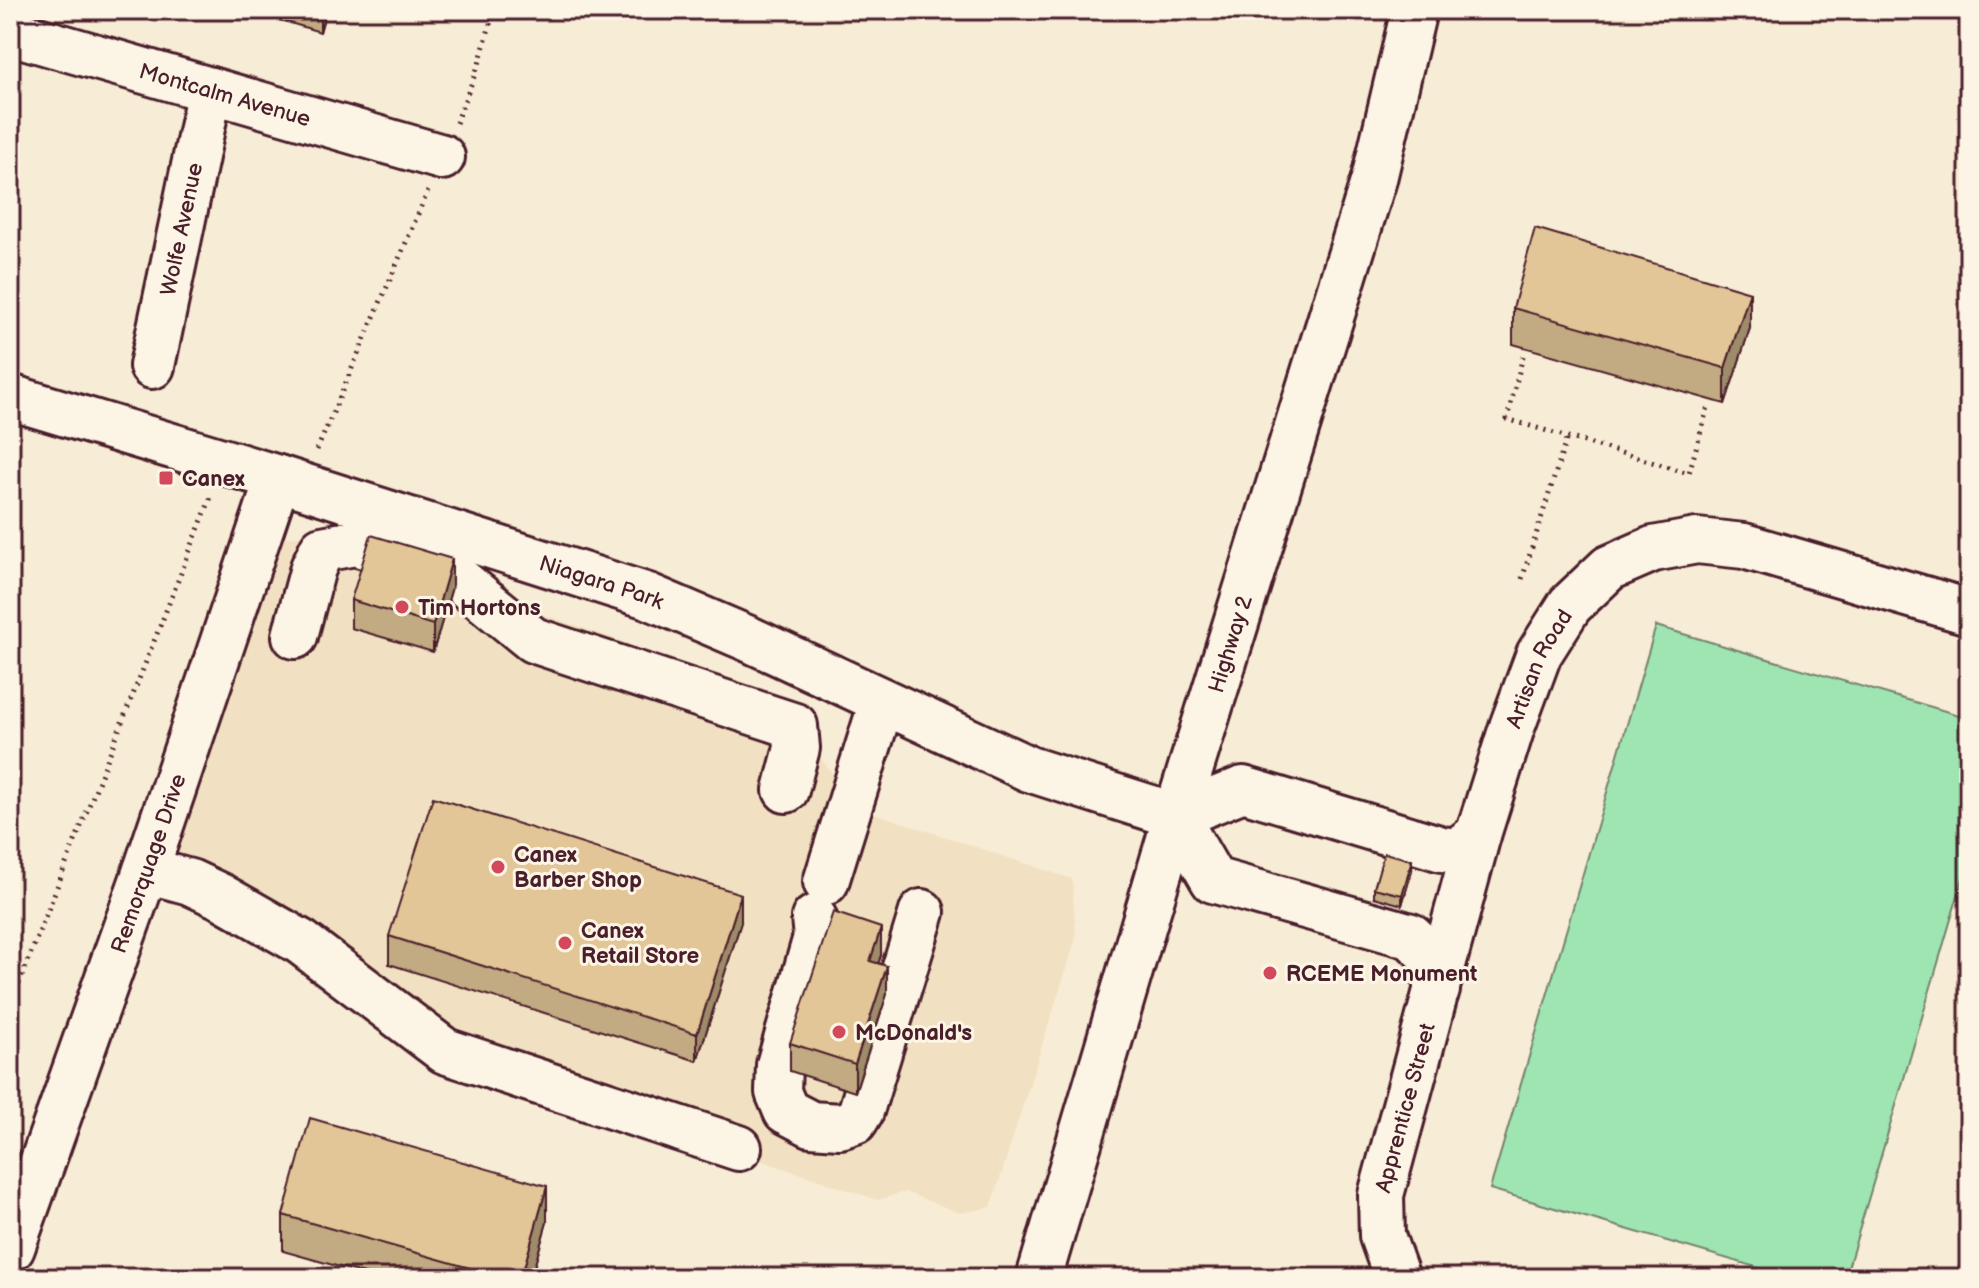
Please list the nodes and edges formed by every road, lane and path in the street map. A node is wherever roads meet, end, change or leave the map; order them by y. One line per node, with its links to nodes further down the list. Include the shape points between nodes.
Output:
1 (494, 10): 5 (path)
2 (1414, 10): 18 (street, Highway 2, via 1374,179)
3 (10, 32): 4 (street, Montcalm Avenue)
4 (210, 90): 5 (street, Montcalm Avenue); 7 (street, Wolfe Avenue)
5 (442, 157): 11 (path)
6 (1523, 356): 10 (path, via 1507,419)
7 (152, 366)
8 (10, 397): 11 (street, Niagara Park)
9 (1708, 406): 10 (path, via 1689,473)
10 (1567, 437): 13 (path)
11 (296, 468): 16 (street, Niagara Park, via 648,596); 20 (street, Remorquage Drive)
12 (216, 485): 23 (path)
13 (1522, 579)
14 (1969, 612): 19 (street, Artisan Road, via 1744,546 1697,541 1653,549 1609,568 1570,605 1539,654)
15 (295, 636): 17 (street, via 322,549 355,543 451,573 533,640 795,726 797,748)
16 (882, 702): 18 (street, Niagara Park, via 1029,769); 21 (street, via 820,900 816,937 779,1065 778,1092 786,1111 811,1124 855,1121)
17 (786, 790)
18 (1176, 816): 19 (street, via 1243,789 1442,849 1457,851); 22 (street, Apprentice Street, via 1213,880 1411,936 1430,954); 26 (street, Highway 2)
19 (1478, 835): 22 (street, Artisan Road)
20 (146, 870): 24 (street, via 190,882 301,942 445,1051); 25 (street, Remorquage Drive)
21 (922, 912)
22 (1437, 990): 27 (street, Apprentice Street, via 1381,1195 1382,1236)
23 (10, 1006)
24 (739, 1148)
25 (12, 1248)
26 (1039, 1278)
27 (1397, 1278)

